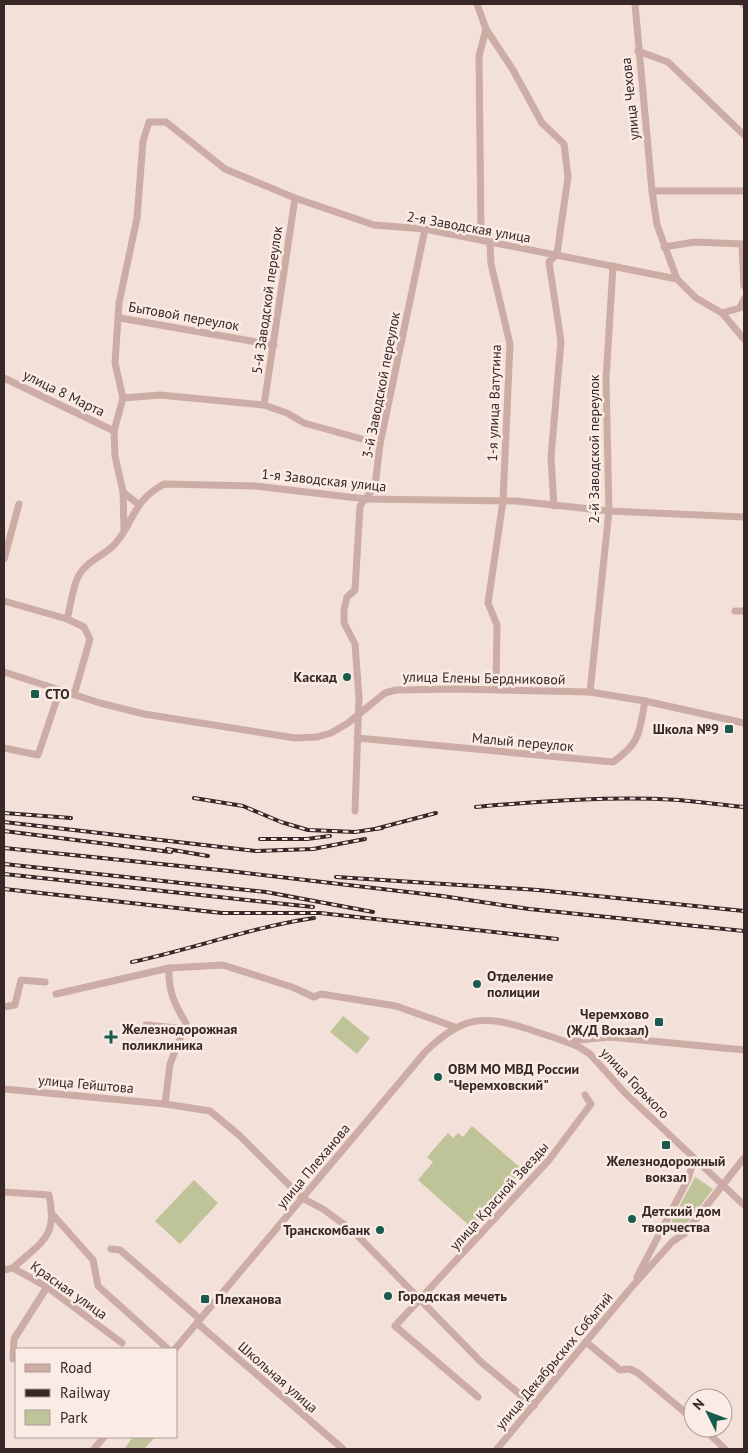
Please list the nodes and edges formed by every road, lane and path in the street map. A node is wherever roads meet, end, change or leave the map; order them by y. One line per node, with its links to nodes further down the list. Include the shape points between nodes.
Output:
1 (477, 4): 3 (street)
2 (634, 4): 4 (street, улица Чехова)
3 (486, 29): 10 (street, 1-я улица Ватутина, via 479,56 481,232); 12 (street, via 514,70 542,124 564,144 568,177)
4 (638, 51): 5 (street, via 668,62); 6 (street, улица Чехова)
5 (744, 135)
6 (652, 191): 7 (street); 11 (street, улица Чехова)
7 (744, 191)
8 (295, 198): 9 (street, 2-я Заводская улица, via 374,225); 18 (street, 2-я Заводская улица, via 225,169 166,122 150,122 143,141 137,218 119,303); 20 (street, 5-й Заводской переулок)
9 (425, 230): 10 (street, 2-я Заводская улица); 25 (street, 3-й Заводской переулок)
10 (490, 244): 12 (street, 2-я Заводская улица); 28 (street, 1-я улица Ватутина, via 491,264 510,344)
11 (664, 247): 14 (street, улица Чехова); 15 (street, via 695,242 742,244)
12 (557, 254): 13 (street, 2-я Заводская улица); 31 (street, via 549,262 561,341 551,457)
13 (613, 266): 14 (street, 2-я Заводская улица); 32 (street, 2-й Заводской переулок, via 606,380)
14 (677, 279): 17 (street, via 696,298)
15 (744, 286)
16 (744, 299): 17 (street, via 740,308)
17 (722, 313): 19 (street)
18 (120, 318): 20 (street, Бытовой переулок); 22 (street, via 115,363)
19 (744, 339)
20 (274, 345): 23 (street, 5-й Заводской переулок)
21 (4, 378): 24 (street, улица 8 Марта)
22 (122, 398): 23 (street, via 160,395); 24 (street)
23 (264, 406): 25 (street, via 287,413 304,423)
24 (114, 431): 26 (street, via 115,456)
25 (380, 444): 27 (street, 3-й Заводской переулок, via 375,486)
26 (123, 492): 30 (street); 34 (street)
27 (366, 499): 28 (street, 1-я Заводская улица); 30 (street, 1-я Заводская улица, via 256,486 164,484); 46 (street, 3-й Заводской переулок, via 360,506 355,590 347,597 344,610 344,623 355,644)
28 (503, 501): 31 (street, 1-я Заводская улица); 41 (street, 1-я улица Ватутина, via 488,603 497,625)
29 (20, 504): 35 (street)
30 (138, 504): 34 (street, 1-я Заводская улица)
31 (554, 506): 32 (street, 1-я Заводская улица)
32 (609, 511): 33 (street, 1-я Заводская улица); 43 (street, 2-й Заводской переулок)
33 (744, 517)
34 (124, 531): 39 (street, 1-я Заводская улица, via 113,546 79,575)
35 (4, 559)
36 (4, 601): 39 (street)
37 (735, 611): 38 (street)
38 (744, 611)
39 (67, 620): 44 (street, via 84,627 90,639)
40 (4, 672): 42 (street, улица Елены Бердниковой)
41 (496, 689): 43 (street, улица Елены Бердниковой); 46 (street, улица Елены Бердниковой, via 396,690 385,693)
42 (60, 690): 44 (street, улица Елены Бердниковой); 49 (street, via 38,755)
43 (590, 692): 45 (street, улица Елены Бердниковой)
44 (74, 694): 46 (street, улица Елены Бердниковой, via 144,714 295,738 331,733)
45 (645, 701): 47 (street, улица Елены Бердниковой); 48 (street, Малый переулок, via 639,732 631,749 613,762)
46 (358, 714): 48 (street, 3-й Заводской переулок)
47 (744, 723)
48 (357, 738): 50 (street, 3-й Заводской переулок)
49 (4, 748)
50 (355, 811)
51 (169, 968): 53 (street); 57 (street, via 223,966 314,996 321,994 396,1006); 58 (street, via 171,998 186,1022)
52 (45, 982): 54 (street, via 21,980 15,1005)
53 (56, 994)
54 (4, 1007)
55 (485, 1020): 57 (street, улица Плеханова); 59 (street, улица Горького, via 500,1021)
56 (146, 1024): 58 (street, via 177,1028)
57 (455, 1027): 68 (street, улица Плеханова, via 426,1051)
58 (181, 1036): 63 (street, via 170,1064)
59 (565, 1042): 60 (street, via 610,1036); 65 (street, улица Горького, via 590,1054 624,1094)
60 (744, 1050)
61 (4, 1089): 63 (street, улица Гейштова)
62 (585, 1094): 76 (street, улица Красной Звезды, via 591,1104 549,1160)
63 (165, 1104): 68 (street, улица Гейштова, via 210,1111)
64 (744, 1158): 66 (street, улица Декабрьских Событий)
65 (694, 1160): 66 (street, улица Горького); 75 (street, улица Декабрьских Событий, via 681,1194)
66 (723, 1185): 69 (street, улица Горького); 75 (street, улица Декабрьских Событий, via 685,1233 672,1242)
67 (4, 1192): 70 (street, via 49,1195)
68 (302, 1198): 76 (street, via 353,1232); 77 (street, улица Плеханова)
69 (744, 1205)
70 (54, 1216): 72 (street, Красная улица, via 48,1236); 80 (street, via 93,1260 98,1286)
71 (111, 1249): 77 (street, Школьная улица, via 120,1250)
72 (13, 1268): 73 (street); 74 (street, Красная улица)
73 (4, 1270)
74 (47, 1287): 79 (street, Красная улица); 82 (street, via 14,1339)
75 (630, 1289): 78 (street, улица Декабрьских Событий)
76 (419, 1300): 83 (street, улица Красной Звезды, via 395,1326); 84 (street, via 481,1362)
77 (199, 1321): 81 (street, улица Плеханова); 89 (street, Школьная улица)
78 (586, 1342): 84 (street, улица Декабрьских Событий); 85 (street, via 620,1370 630,1368 638,1373)
79 (122, 1344)
80 (167, 1348)
81 (176, 1348)
82 (13, 1359)
83 (478, 1397)
84 (534, 1406): 90 (street, улица Декабрьских Событий)
85 (683, 1411)
86 (103, 1438): 88 (street)
87 (713, 1438): 91 (street)
88 (94, 1449)
89 (343, 1449)
90 (497, 1449)
91 (725, 1449)

